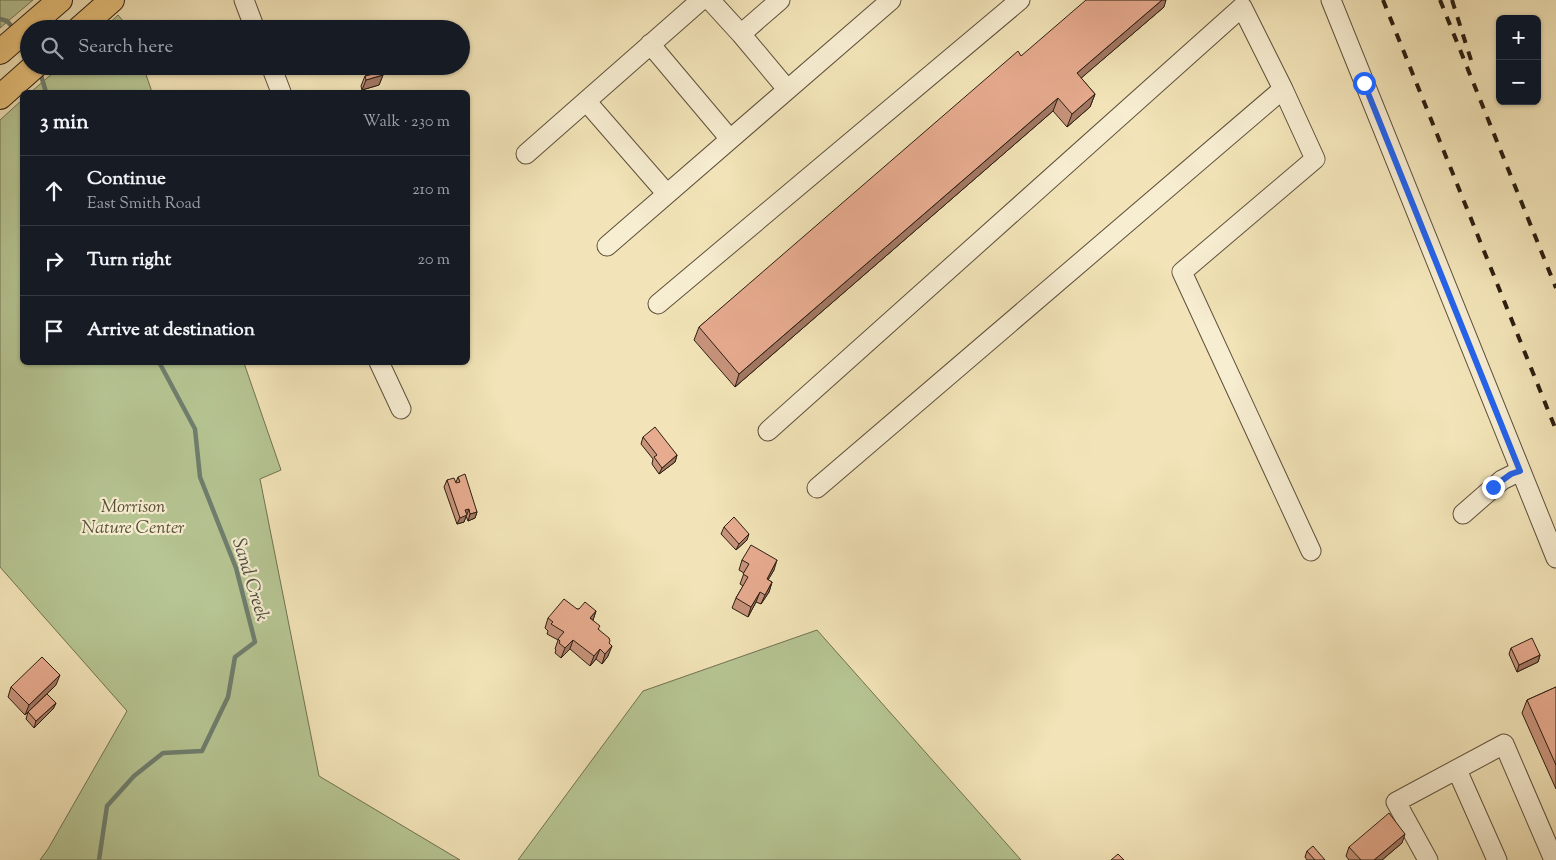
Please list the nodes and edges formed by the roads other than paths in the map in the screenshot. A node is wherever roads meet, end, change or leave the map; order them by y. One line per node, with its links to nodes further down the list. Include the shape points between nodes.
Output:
1 (60, 0): 11 (main road)
2 (112, 0): 12 (main road)
3 (244, 0): 13 (street)
4 (701, 0): 16 (street)
5 (710, 0): 14 (street)
6 (780, 0): 14 (street)
7 (891, 0): 20 (street)
8 (1020, 0): 29 (street)
9 (1331, 0): 33 (street)
10 (1243, 2): 21 (street); 32 (street)
11 (37, 20)
12 (88, 20)
13 (252, 20)
14 (741, 34): 20 (street)
15 (20, 35): 17 (main road)
16 (650, 44): 24 (street); 25 (street)
17 (0, 52)
18 (25, 75): 23 (main road)
19 (274, 75): 22 (street)
20 (787, 89): 25 (street)
21 (1283, 89): 34 (street); 36 (street, via 1315,159 1182,272)
22 (280, 90)
23 (0, 97)
24 (586, 101): 26 (street); 27 (street)
25 (730, 139): 27 (street)
26 (526, 154)
27 (667, 194): 28 (street)
28 (607, 246)
29 (658, 304)
30 (380, 365): 31 (street)
31 (401, 409)
32 (768, 431)
33 (1520, 471): 35 (street, via 1502,480); 37 (street)
34 (817, 488)
35 (1463, 514)
36 (1311, 551)
37 (1556, 558)
38 (1457, 770): 39 (street, via 1396,802); 40 (street); 41 (street, via 1504,744)
39 (1428, 860)
40 (1497, 860)
41 (1554, 860)

